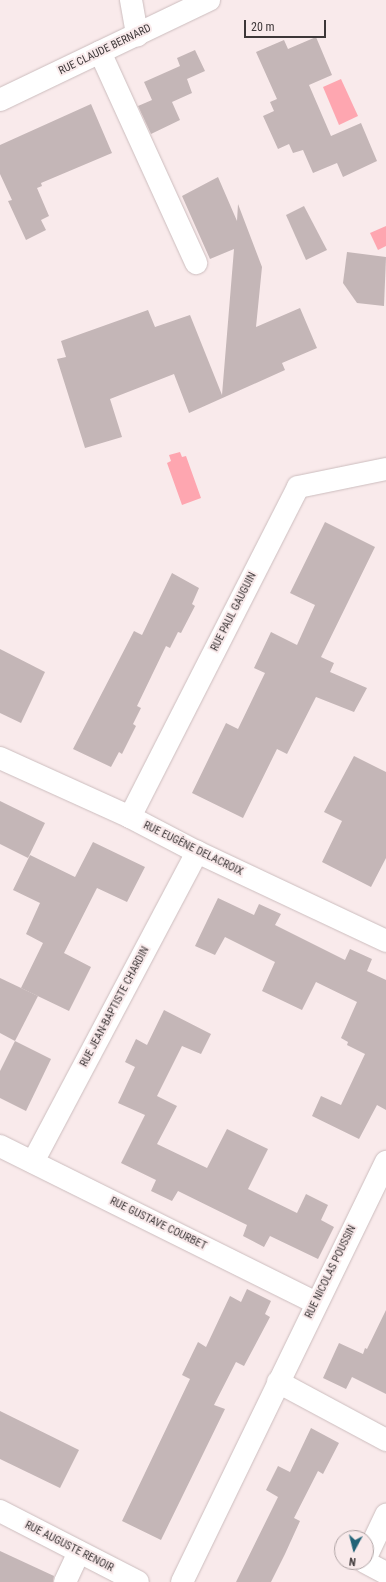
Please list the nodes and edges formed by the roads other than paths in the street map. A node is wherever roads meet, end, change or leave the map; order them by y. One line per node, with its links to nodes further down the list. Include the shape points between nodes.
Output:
1 (131, 0): 3 (street)
2 (209, 0): 3 (street, RUE CLAUDE BERNARD)
3 (137, 35): 4 (street, RUE CLAUDE BERNARD)
4 (100, 52): 5 (street, RUE CLAUDE BERNARD); 6 (street)
5 (0, 100)
6 (196, 263)
7 (386, 469): 9 (street, RUE PAUL GAUGUIN, via 298,487)
8 (0, 758): 9 (street, RUE EUGÈNE DELACROIX)
9 (130, 817): 10 (street, RUE EUGÈNE DELACROIX)
10 (197, 852): 11 (street, RUE EUGÈNE DELACROIX); 13 (street, RUE JEAN-BAPTISTE CHARDIN)
11 (386, 941)
12 (0, 1146): 13 (street, RUE GUSTAVE COURBET)
13 (33, 1162): 15 (street, RUE GUSTAVE COURBET)
14 (386, 1162): 15 (street, RUE NICOLAS POUSSIN)
15 (316, 1303): 16 (street, RUE NICOLAS POUSSIN)
16 (278, 1382): 17 (street); 26 (street, RUE NICOLAS POUSSIN)
17 (386, 1440)
18 (0, 1511): 21 (street, RUE AUGUSTE RENOIR)
19 (386, 1515): 20 (street)
20 (374, 1540)
21 (80, 1552): 24 (street); 25 (street, RUE AUGUSTE RENOIR)
22 (374, 1567): 23 (street)
23 (386, 1573)
24 (65, 1582)
25 (138, 1582)
26 (182, 1582)

